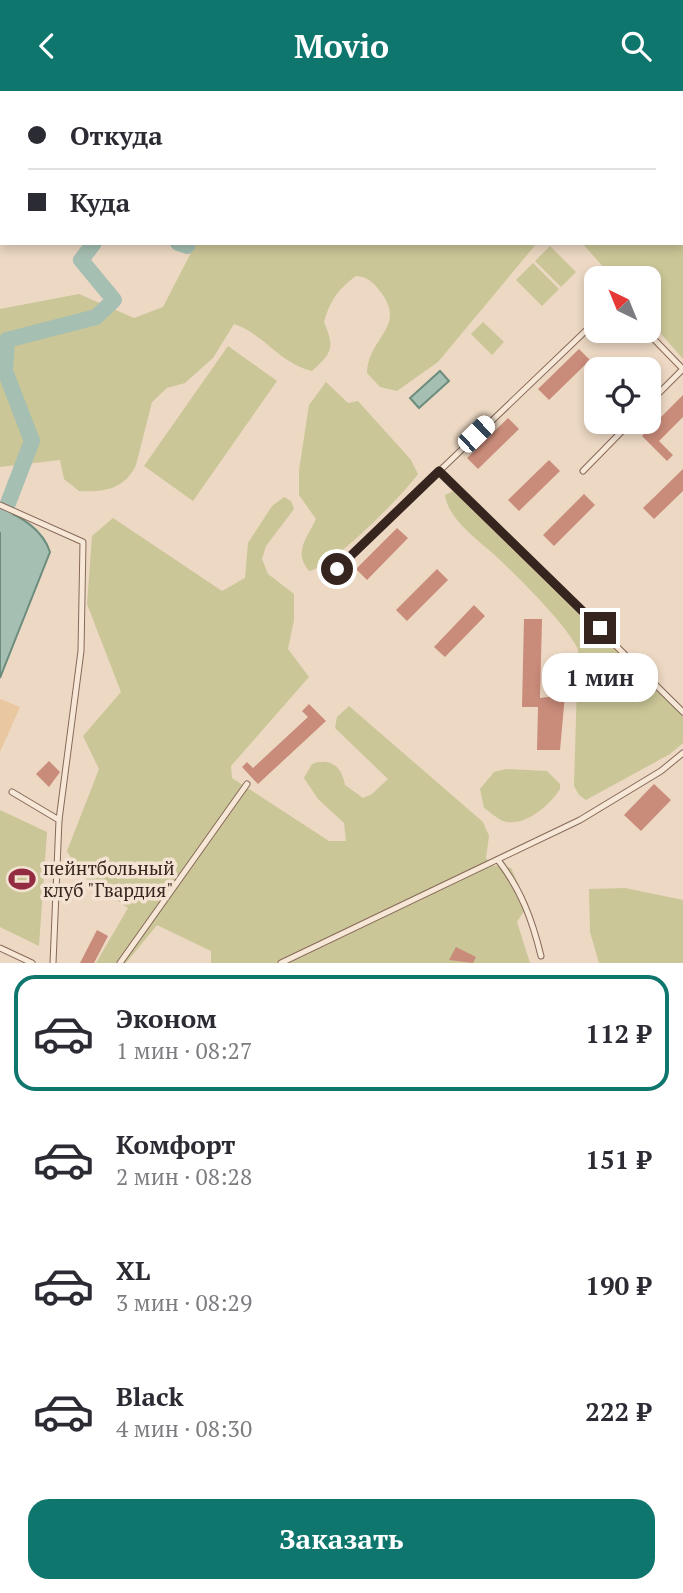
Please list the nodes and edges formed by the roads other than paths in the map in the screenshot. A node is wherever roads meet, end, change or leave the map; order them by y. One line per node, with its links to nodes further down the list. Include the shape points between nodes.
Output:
1 (584, 332): 5 (lane)
2 (658, 343): 3 (lane, via 683,369)
3 (661, 391)
4 (619, 434): 6 (lane)
5 (439, 471): 8 (lane); 9 (lane)
6 (583, 471)
7 (0, 505): 13 (lane, via 83,542 81,651)
8 (334, 572)
9 (683, 712)
10 (683, 753): 14 (lane, via 661,772 580,820)
11 (247, 784): 19 (lane)
12 (12, 792): 13 (lane)
13 (59, 820): 18 (lane)
14 (498, 860): 16 (lane, via 513,878 532,919); 20 (lane)
15 (0, 948): 17 (lane)
16 (541, 955)
17 (32, 963)
18 (53, 963)
19 (120, 963)
20 (281, 963)

